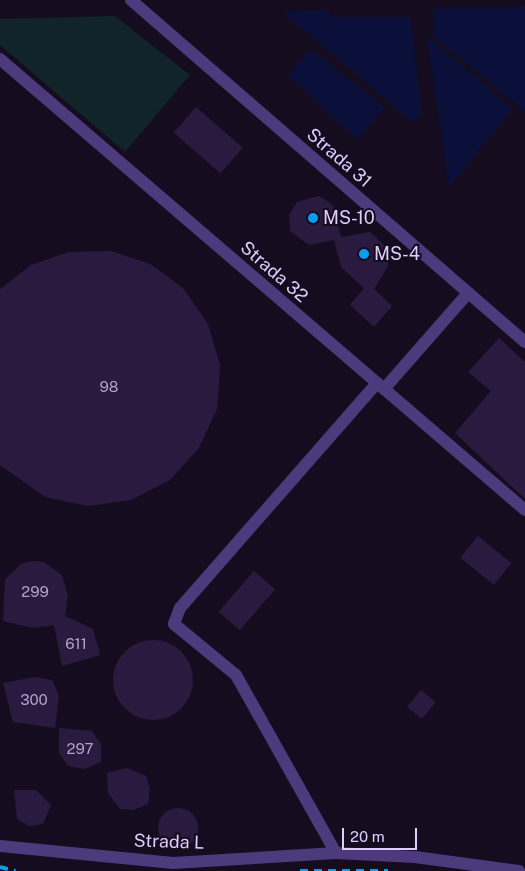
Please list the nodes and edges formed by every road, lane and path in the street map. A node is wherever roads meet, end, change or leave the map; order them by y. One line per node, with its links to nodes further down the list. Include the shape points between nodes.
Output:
1 (131, 0): 3 (lane, Strada 31)
2 (0, 59): 5 (lane, Strada 32)
3 (468, 293): 4 (lane, Strada 31); 5 (lane)
4 (525, 342)
5 (380, 386): 6 (lane, Strada 32); 8 (lane, via 180,608 174,624 236,675)
6 (525, 510)
7 (0, 846): 8 (lane, Strada L, via 173,863)
8 (336, 853): 9 (lane, Strada L, via 415,857)
9 (519, 871)

